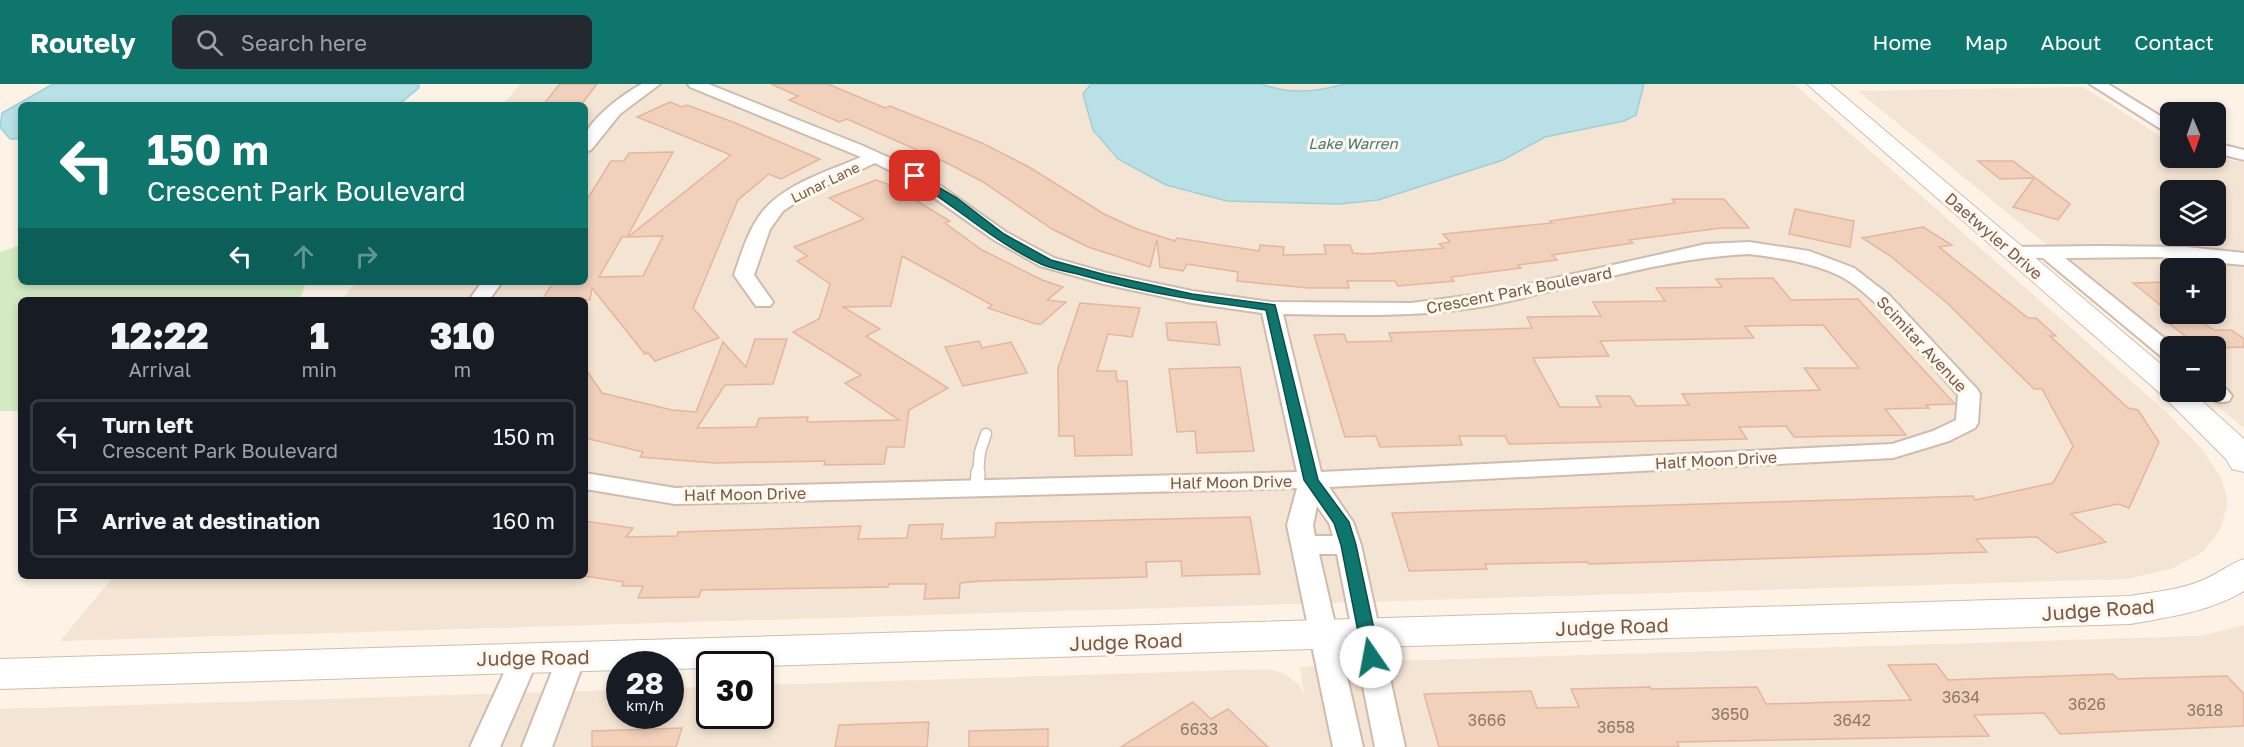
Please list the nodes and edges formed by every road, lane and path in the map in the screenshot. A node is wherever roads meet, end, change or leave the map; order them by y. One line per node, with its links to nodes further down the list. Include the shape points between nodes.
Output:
1 (653, 84): 6 (street, via 628,97)
2 (695, 84): 9 (street, Crescent Park Boulevard)
3 (1816, 84): 11 (street, Daetwyler Drive)
4 (2097, 84): 5 (street)
5 (2160, 122)
6 (588, 143)
7 (2226, 150): 8 (street)
8 (2244, 155)
9 (875, 157): 14 (street, Lunar Lane, via 788,199 770,214 744,275); 15 (street, Crescent Park Boulevard, via 915,176 1000,236 1047,262 1192,297)
10 (1706, 250): 15 (street, Crescent Park Boulevard, via 1489,298 1411,309); 20 (street, Scimitar Avenue, via 1749,248 1809,257 1847,272 1882,299 1969,394 1967,423)
11 (2014, 253): 12 (street); 17 (street, Daetwyler Drive)
12 (2048, 253): 13 (street, via 2170,251); 16 (street, Daetwyler Drive)
13 (2244, 259)
14 (763, 302)
15 (1271, 308): 22 (street)
16 (2160, 346)
17 (2160, 378)
18 (2186, 402): 21 (street)
19 (986, 434): 24 (lane)
20 (1893, 451): 22 (street, Half Moon Drive)
21 (2244, 461)
22 (1311, 480): 24 (street, Half Moon Drive); 25 (street, via 1300,525); 26 (street, via 1341,522)
23 (588, 482): 24 (street, Half Moon Drive, via 675,496)
24 (977, 488)
25 (1304, 545): 26 (street); 29 (street)
26 (1348, 545): 28 (street)
27 (2244, 572): 28 (street, Judge Road, via 2231,585 2187,600 2130,610)
28 (1366, 634): 29 (street, Judge Road); 36 (street)
29 (1322, 636): 30 (street, Judge Road); 35 (street)
30 (572, 656): 31 (street, Judge Road); 34 (street)
31 (525, 657): 32 (street, Judge Road); 33 (street)
32 (0, 674)
33 (486, 747)
34 (537, 747)
35 (1348, 747)
36 (1390, 747)

